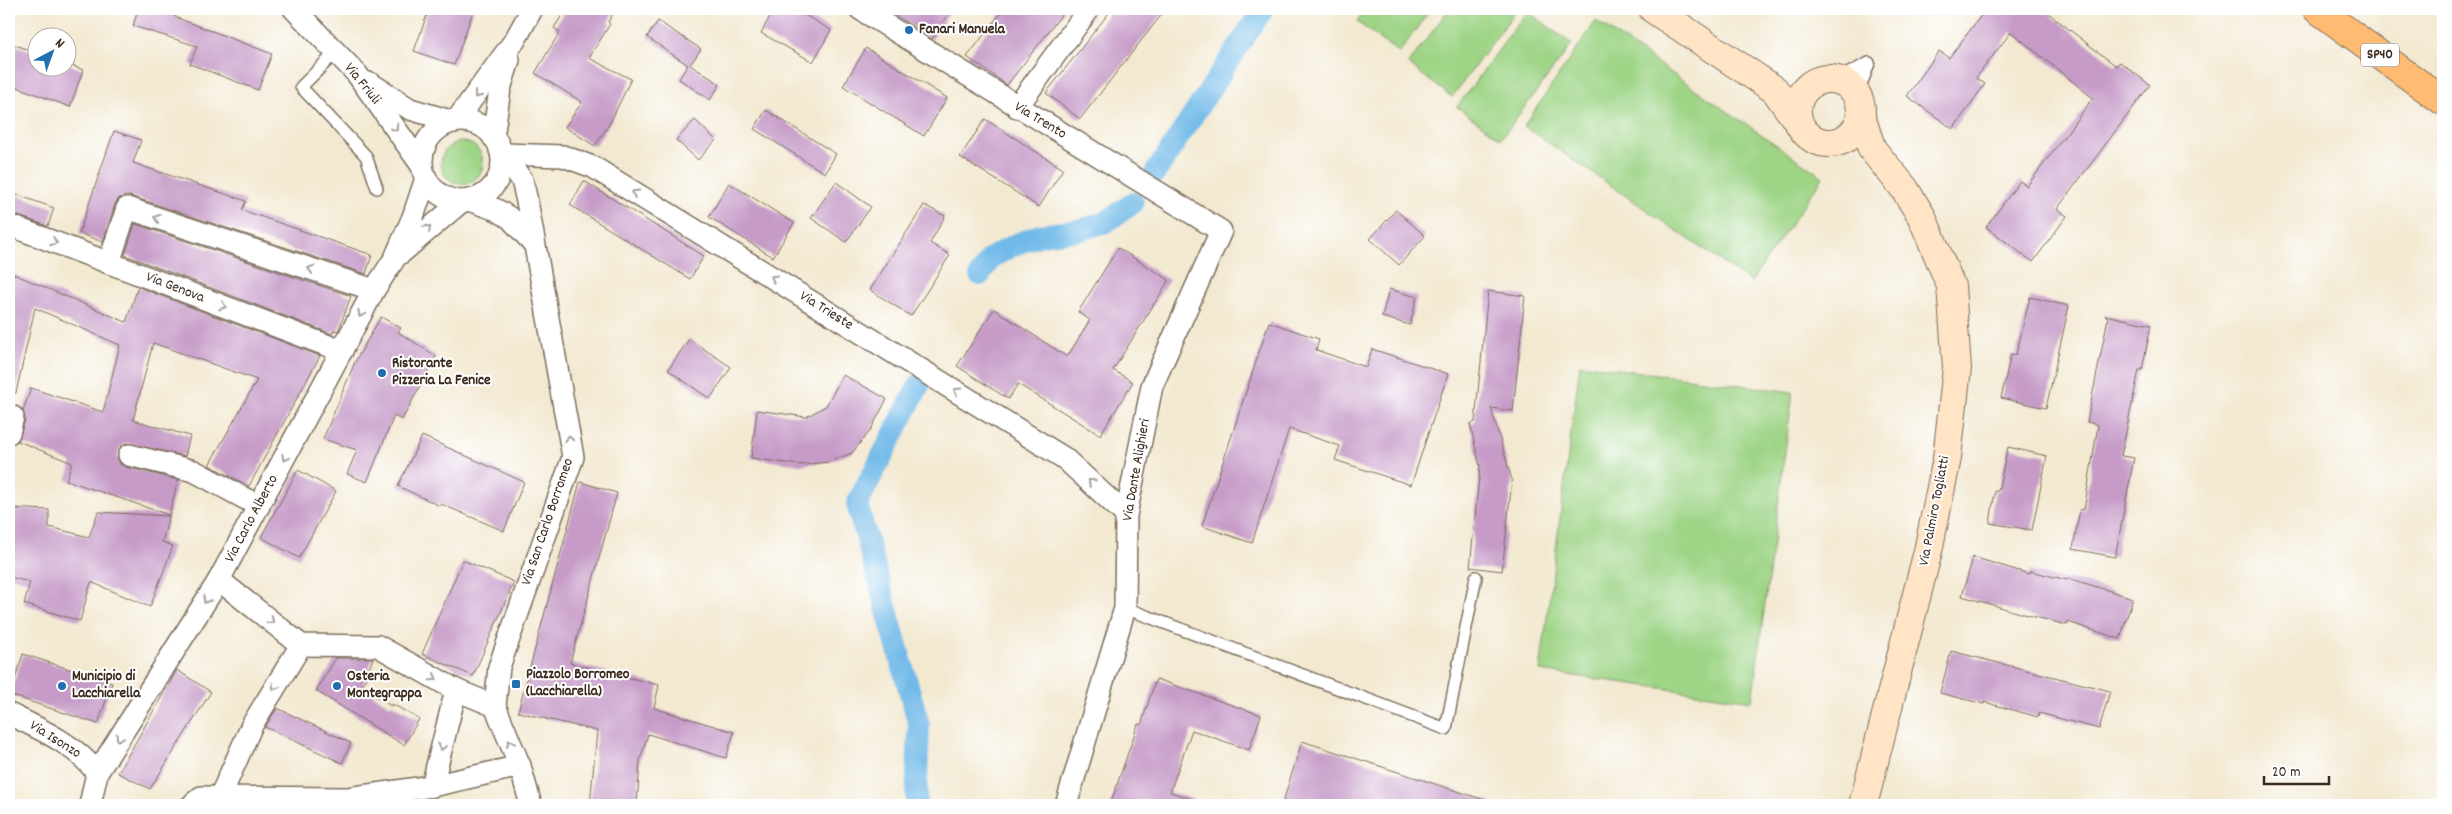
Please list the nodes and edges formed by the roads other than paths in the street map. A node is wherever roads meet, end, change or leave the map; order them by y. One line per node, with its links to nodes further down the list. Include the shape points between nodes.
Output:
1 (294, 9): 8 (street, Via Friuli)
2 (532, 9): 7 (street, Via Carlo Alberto)
3 (860, 9): 13 (street, Via Trento)
4 (1089, 9): 13 (street)
5 (1653, 9): 10 (street)
6 (2317, 9): 12 (main road, SP40)
7 (515, 40): 14 (street, Via Carlo Alberto, one-way to 14); 17 (street, Via Carlo Alberto, via 500,89)
8 (335, 53): 9 (street, Via Friuli); 20 (lane, via 301,87 366,156)
9 (357, 74): 14 (street, via 410,109); 19 (street, Via Friuli, one-way to 19)
10 (1775, 90): 11 (street); 15 (street)
11 (1841, 94): 15 (street, via 1798,101); 16 (street, via 1857,127 1851,135); 18 (street)
12 (2443, 100)
13 (1017, 107): 23 (street, Via Trento)
14 (455, 122): 17 (street, via 478,125); 19 (street, Via Carlo Alberto, via 428,140 423,151)
15 (1798, 122): 16 (street, via 1811,138)
16 (1832, 144): 18 (street)
17 (499, 147): 21 (street, Via Carlo Alberto, via 502,160 494,185 485,194); 24 (street, Via San Carlo Borromeo, via 522,180); 31 (street, Via Trieste, one-way to 17, via 1064,458 593,167 563,156)
18 (1872, 149): 47 (street, Via Palmiro Togliatti, via 1904,188 1922,217 1951,286 1957,368 1947,458 1928,551)
19 (424, 172): 21 (street, via 434,189 447,198); 25 (street, Via Carlo Alberto, via 413,217)
20 (377, 188)
21 (466, 201): 24 (street, via 498,210); 25 (street, Via Carlo Alberto, one-way to 21)
22 (9, 225): 26 (street, Via Genova, one-way to 26)
23 (1221, 231): 31 (street, Via Dante Alighieri, via 1152,386)
24 (534, 244): 37 (street, Via San Carlo Borromeo, one-way to 24, via 500,668 573,457)
25 (395, 258): 27 (street, Via Carlo Alberto)
26 (109, 263): 27 (street, one-way to 26, via 127,208); 28 (street, Via Genova, one-way to 28)
27 (374, 290): 28 (street, Via Carlo Alberto, one-way to 28)
28 (342, 351): 30 (street, Via Carlo Alberto, one-way to 30)
29 (129, 455): 30 (street, via 194,471)
30 (259, 506): 33 (street, Via Carlo Alberto)
31 (1126, 515): 34 (street, Via Dante Alighieri)
32 (1476, 577): 34 (lane, via 1446,729)
33 (219, 580): 35 (street, one-way to 35); 40 (street, Via Carlo Alberto, one-way to 40)
34 (1126, 608): 46 (street, Via Dante Alighieri)
35 (300, 645): 36 (street, one-way to 36, via 378,646); 42 (street, one-way to 42, via 252,725)
36 (456, 690): 37 (street); 41 (street, one-way to 41)
37 (494, 706): 39 (street, one-way to 37)
38 (9, 714): 40 (street, Via Isonzo, via 50,734 89,762)
39 (520, 766): 41 (street); 45 (street)
40 (97, 773): 43 (street, Via Carlo Alberto)
41 (432, 786): 42 (street, via 348,798)
42 (220, 797): 44 (street, via 201,797)
43 (90, 805)
44 (192, 805)
45 (531, 805)
46 (1066, 805)
47 (1864, 805)

